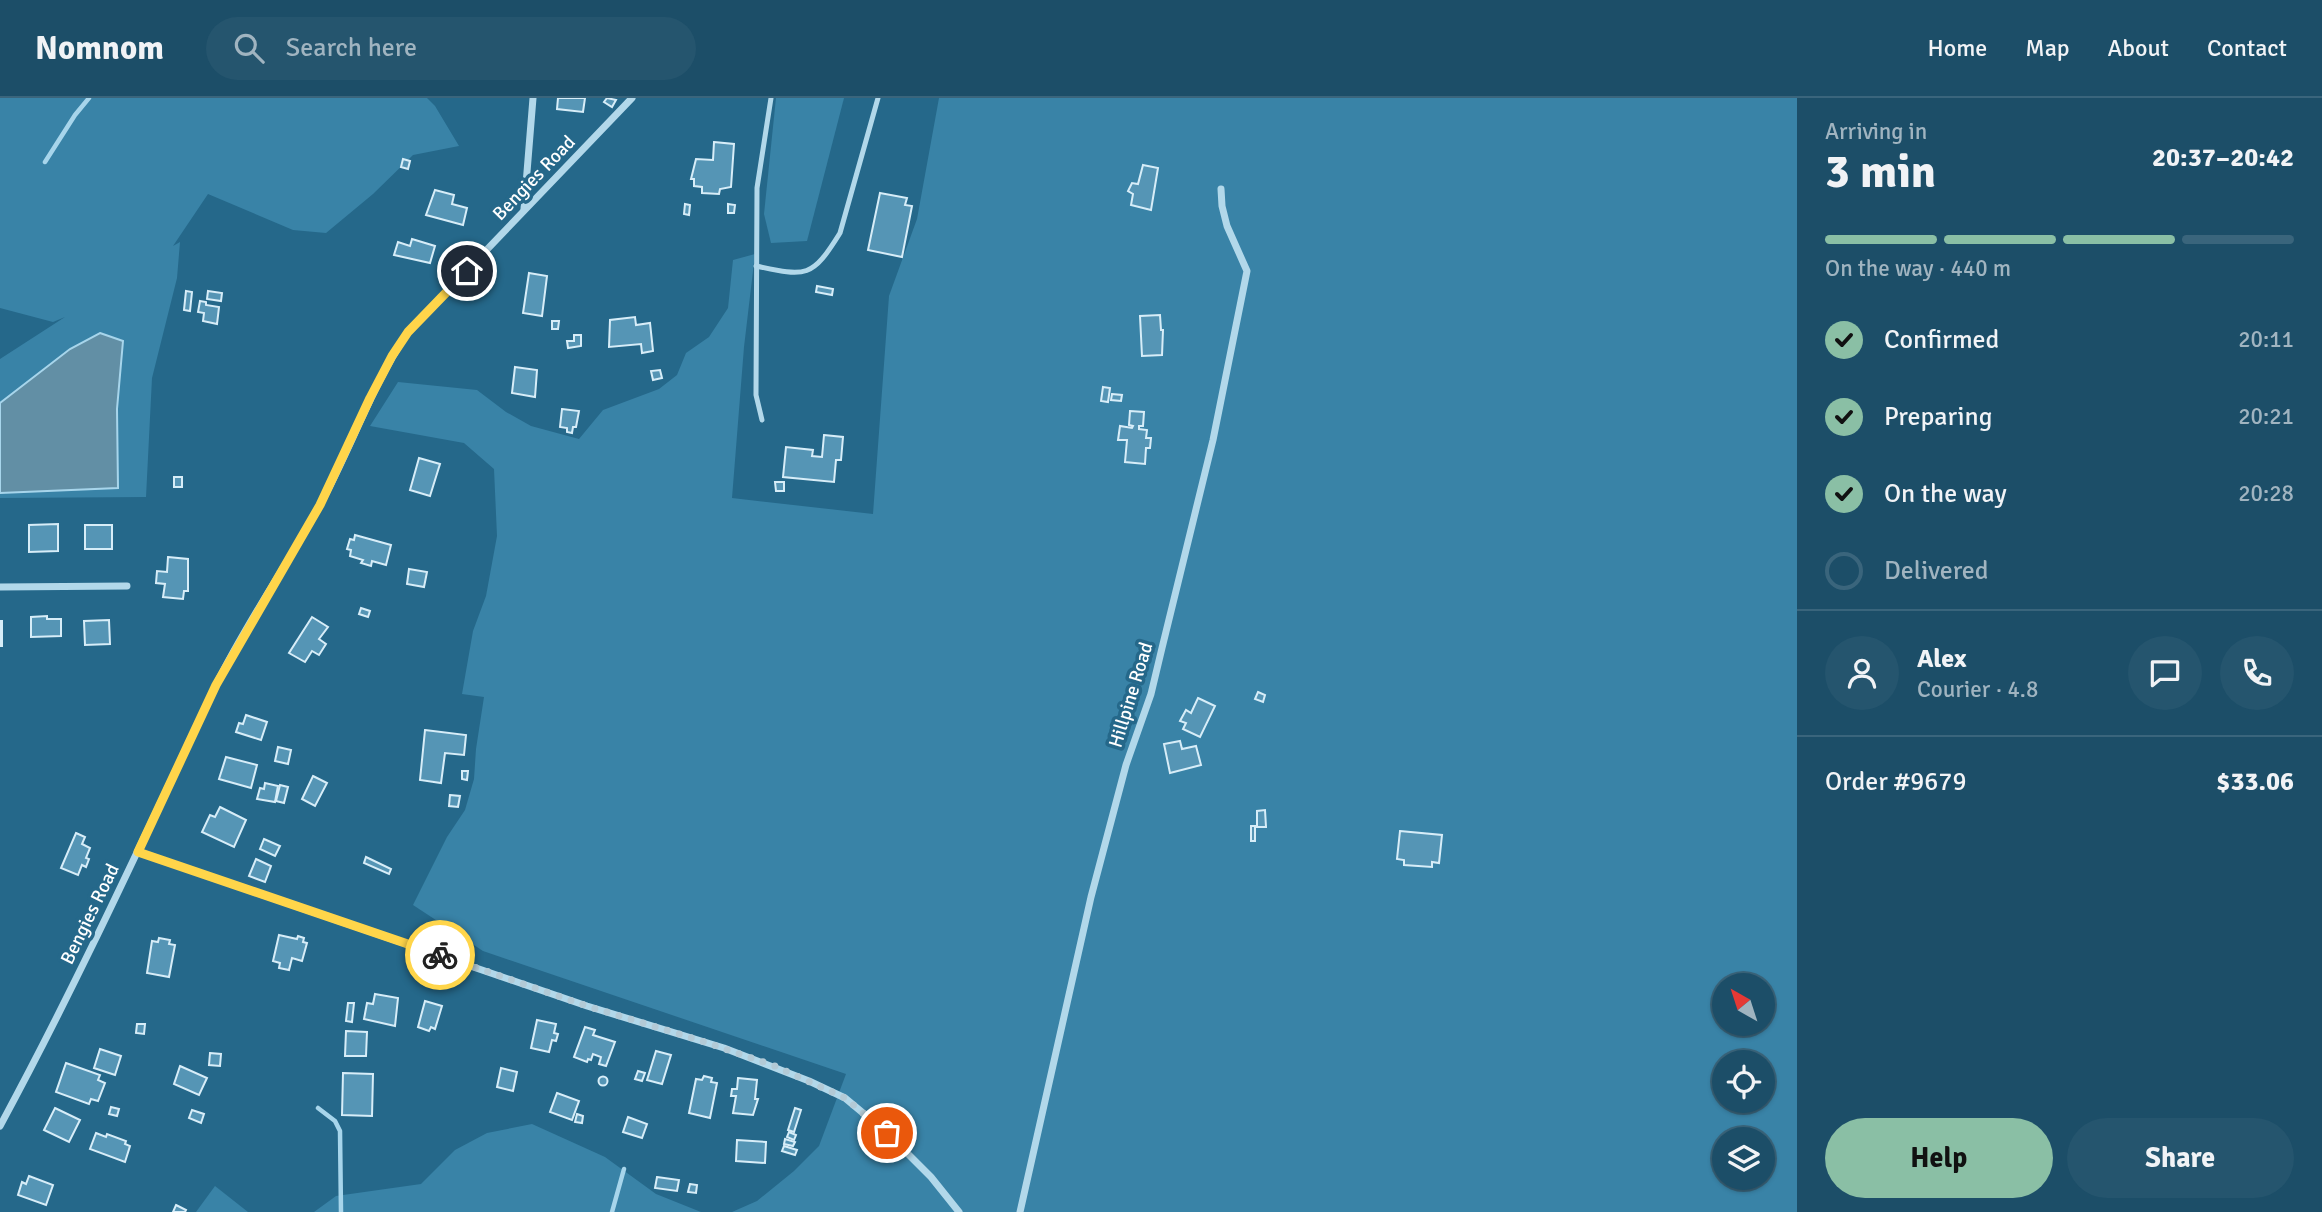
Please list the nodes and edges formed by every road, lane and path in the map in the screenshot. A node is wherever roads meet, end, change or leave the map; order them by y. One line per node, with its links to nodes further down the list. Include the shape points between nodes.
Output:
1 (533, 98): 6 (street)
2 (632, 98): 6 (street, Bengies Road)
3 (771, 98): 7 (lane, via 757,188)
4 (878, 98): 7 (lane, via 840,233 828,252 817,266 794,274)
5 (1221, 189): 14 (street, Hillpine Road, via 1227,226 1247,271 1159,668 1126,765 1091,897)
6 (524, 209): 11 (street, Bengies Road, via 408,332 392,356 320,505 216,685)
7 (756, 266): 8 (lane, via 756,395)
8 (762, 421)
9 (127, 586): 10 (street)
10 (0, 587)
11 (138, 852): 12 (street, Bengies Road); 13 (street, via 587,1006 724,1048 809,1081 845,1098 887,1133)
12 (0, 1126)
13 (959, 1212)
14 (1020, 1212)

